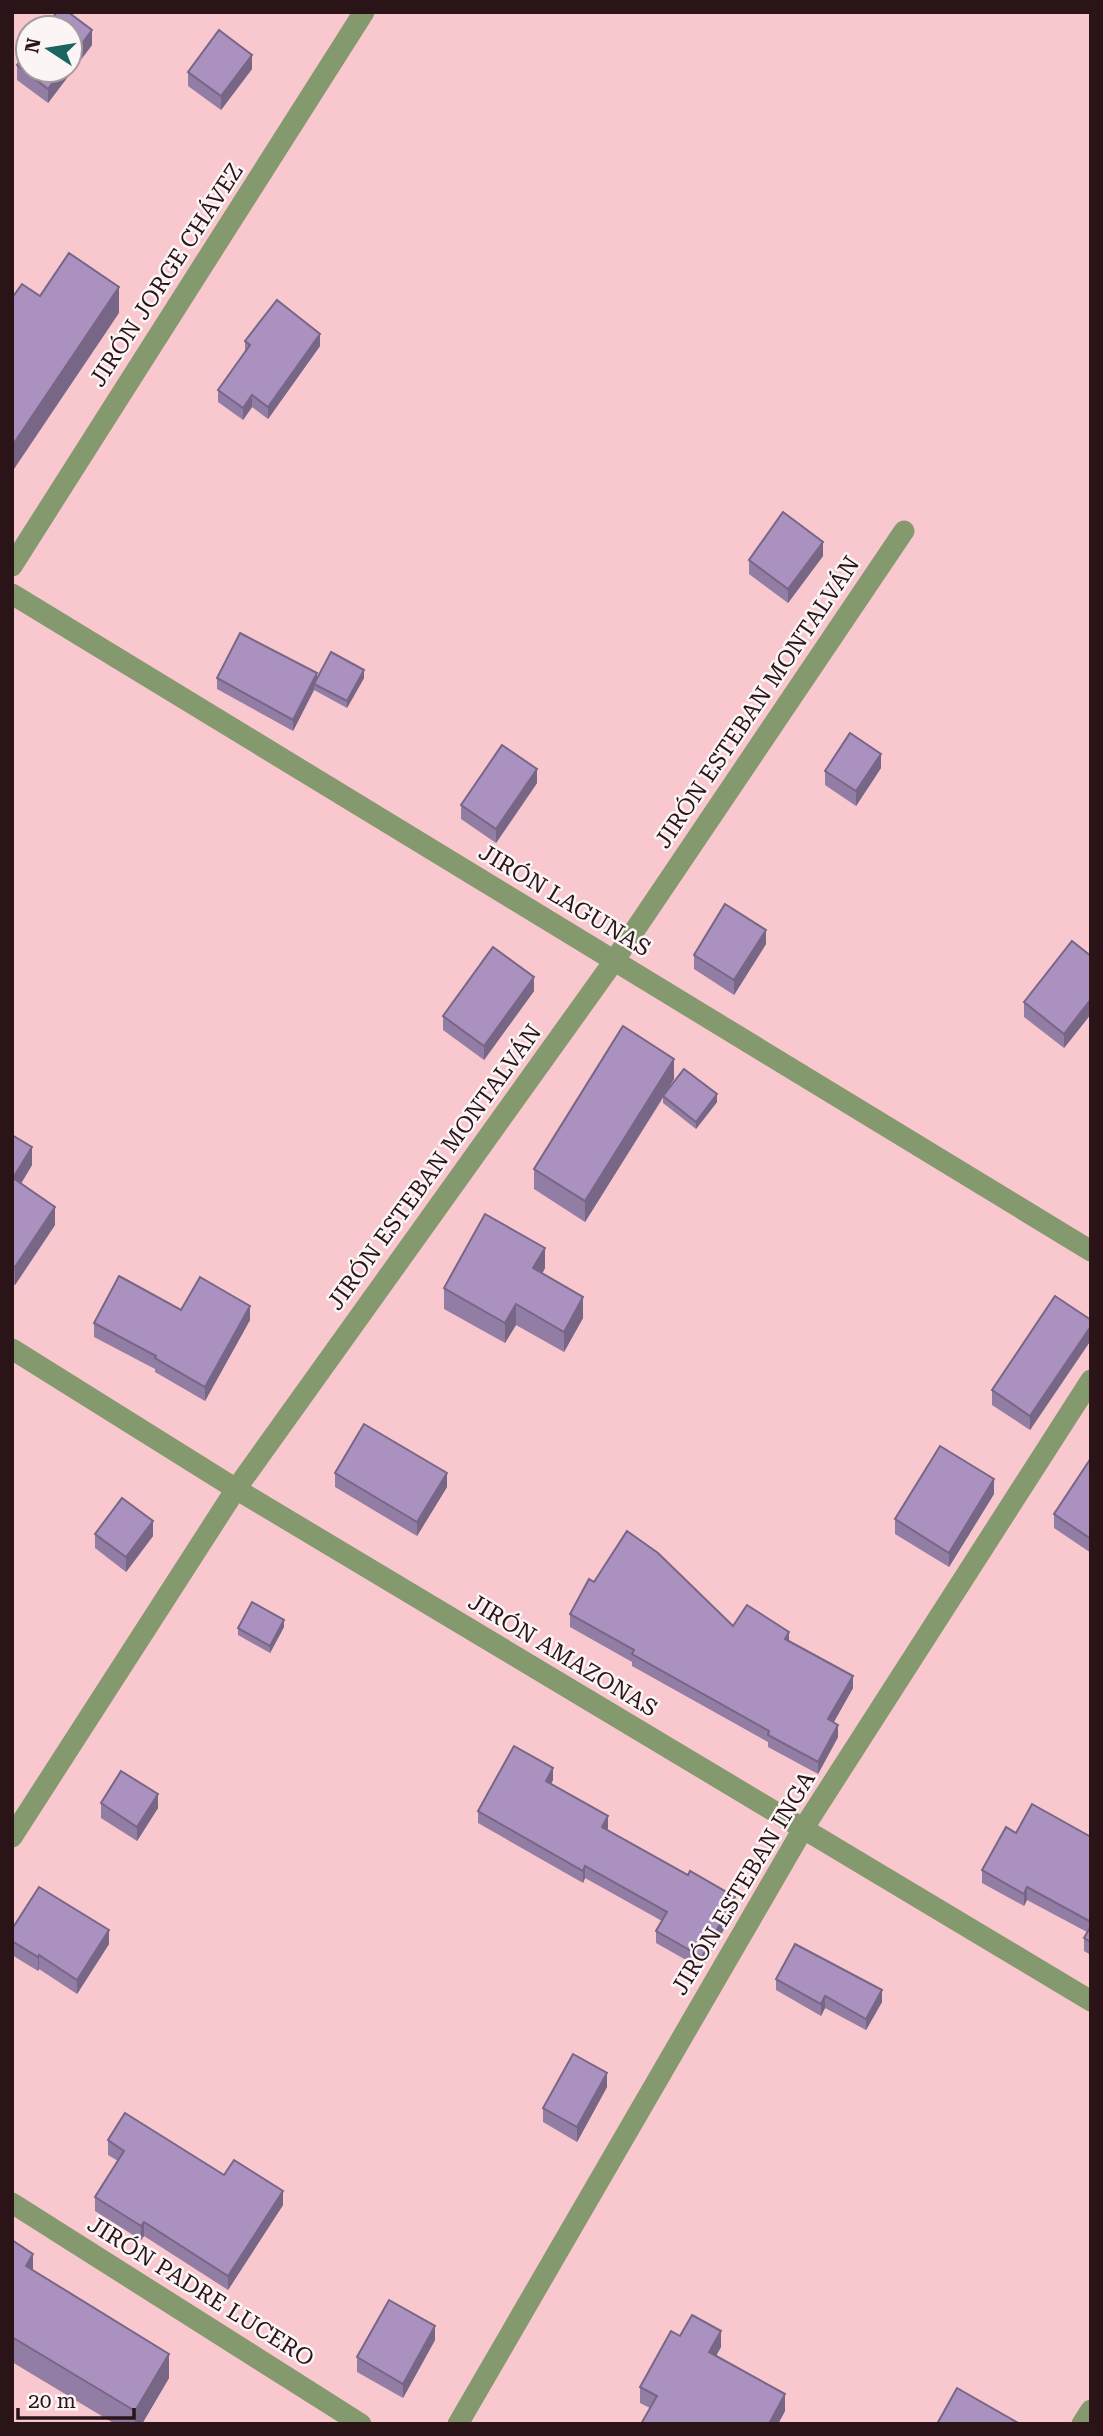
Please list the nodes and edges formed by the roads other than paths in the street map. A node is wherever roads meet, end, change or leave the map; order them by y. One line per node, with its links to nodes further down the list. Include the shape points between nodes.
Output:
1 (364, 12): 3 (street, JIRÓN JORGE CHÁVEZ)
2 (904, 531): 5 (street, JIRÓN ESTEBAN MONTALVÁN)
3 (12, 566)
4 (12, 594): 5 (street, JIRÓN LAGUNAS)
5 (614, 961): 6 (street, JIRÓN LAGUNAS); 9 (street, JIRÓN ESTEBAN MONTALVÁN)
6 (1091, 1251)
7 (12, 1349): 9 (street, JIRÓN AMAZONAS)
8 (1091, 1380): 10 (street, JIRÓN ESTEBAN INGA)
9 (236, 1489): 10 (street, JIRÓN AMAZONAS); 11 (street, JIRÓN ESTEBAN MONTALVÁN)
10 (803, 1829): 12 (street, JIRÓN AMAZONAS); 16 (street, JIRÓN ESTEBAN INGA)
11 (12, 1837)
12 (1091, 2001)
13 (12, 2203): 15 (street, JIRÓN PADRE LUCERO)
14 (1091, 2410): 17 (street)
15 (361, 2424)
16 (458, 2424)
17 (1082, 2424)

